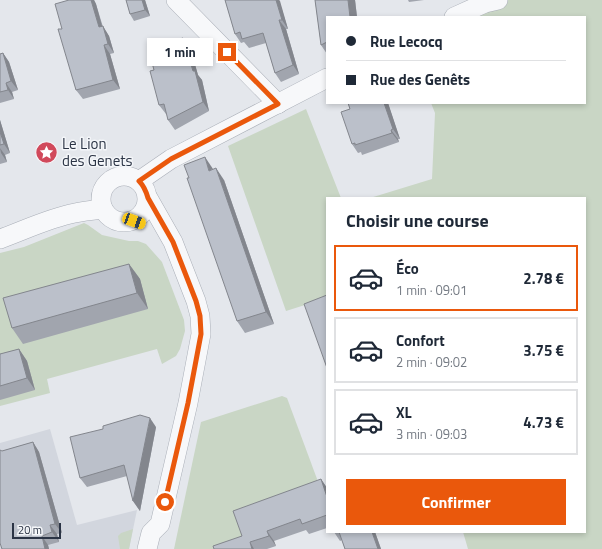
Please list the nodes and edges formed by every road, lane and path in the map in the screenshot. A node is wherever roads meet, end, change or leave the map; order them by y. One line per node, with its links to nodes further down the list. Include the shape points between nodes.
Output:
1 (176, 0): 5 (street)
2 (498, 0): 3 (street)
3 (456, 16)
4 (326, 79): 5 (street)
5 (278, 104): 6 (street, via 171,159)
6 (139, 181): 7 (street, via 132,177 116,177); 8 (street)
7 (103, 189): 9 (street); 11 (street)
8 (148, 198): 10 (street, via 144,211); 13 (street)
9 (103, 209): 10 (street, via 107,215 119,222); 11 (street, via 75,213)
10 (134, 221): 13 (street, via 154,228)
11 (35, 225): 12 (street)
12 (0, 239)
13 (173, 242): 14 (street, via 196,301 201,334 160,524 151,533)
14 (147, 549)

